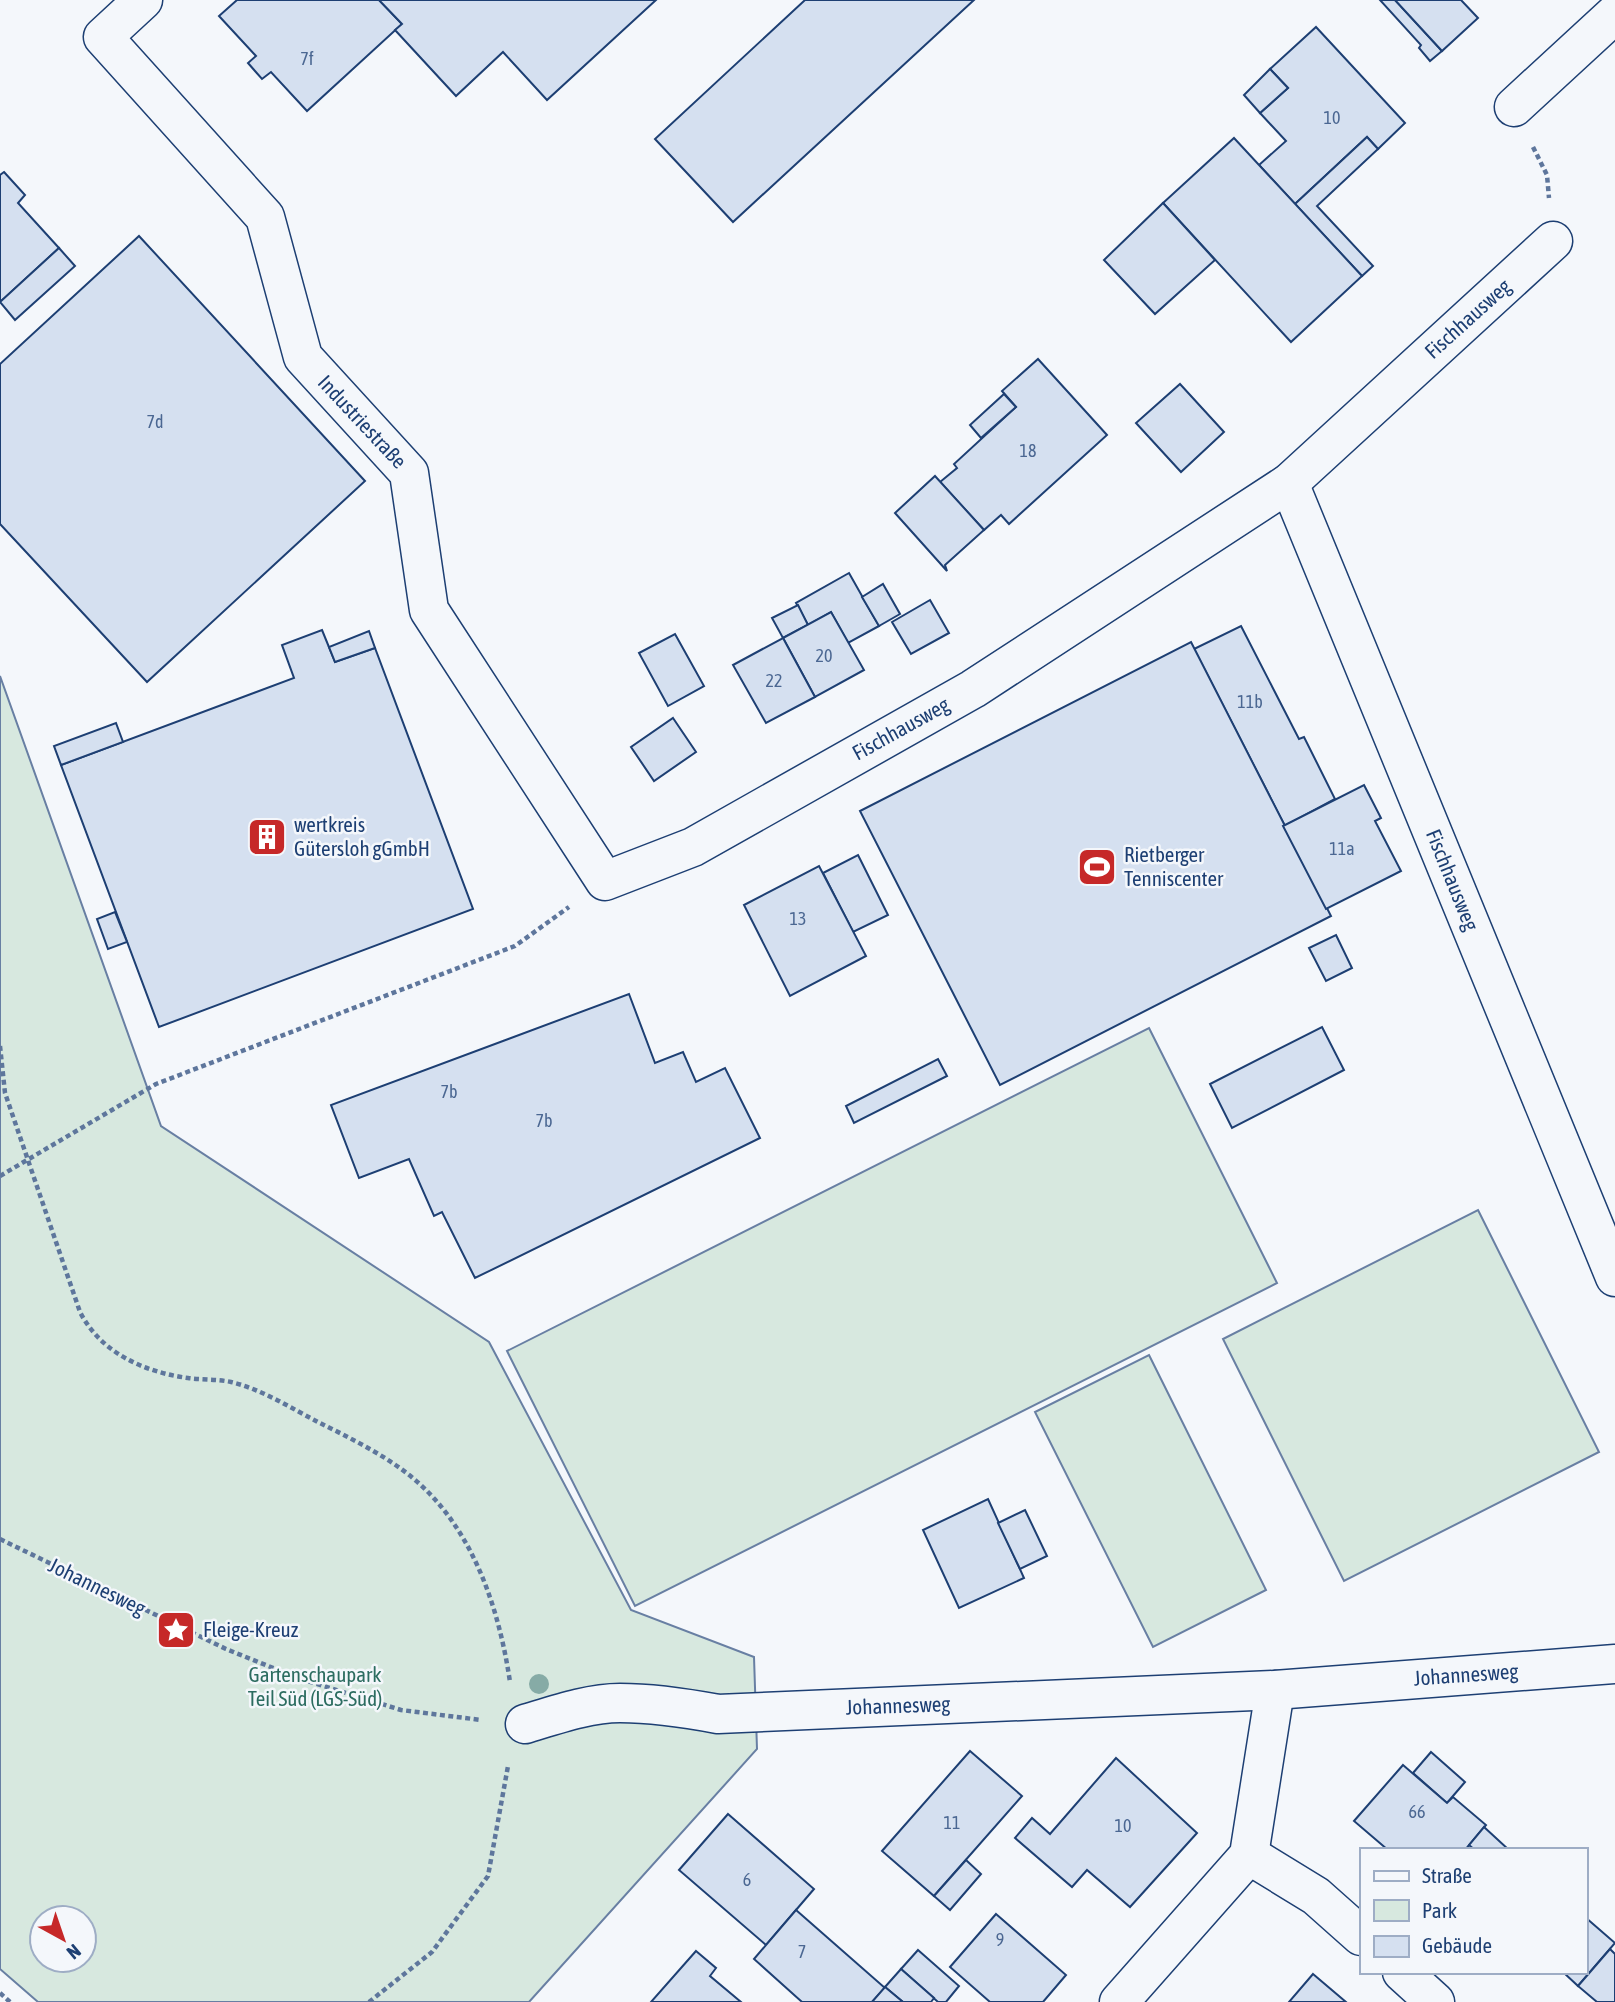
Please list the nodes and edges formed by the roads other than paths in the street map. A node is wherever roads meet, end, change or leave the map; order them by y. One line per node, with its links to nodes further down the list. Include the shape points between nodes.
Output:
1 (143, 0): 6 (street, Industriestraße, via 103,37 265,217 303,358 409,473 429,610)
2 (1615, 14): 3 (street)
3 (1514, 107)
4 (1553, 241): 5 (street, Fischhausweg)
5 (1289, 483): 6 (street, Fischhausweg, via 973,689 693,847); 7 (street, Fischhausweg)
6 (605, 881)
7 (1615, 1277)
8 (1615, 1664): 9 (street, Johannesweg)
9 (1275, 1690): 10 (street, Johannesweg, via 718,1714 618,1703); 11 (street)
10 (508, 1723)
11 (1249, 1855): 12 (street, via 1316,1896); 14 (street)
12 (1360, 1935)
13 (1404, 1974): 15 (street)
14 (1119, 2002)
15 (1436, 2002)

